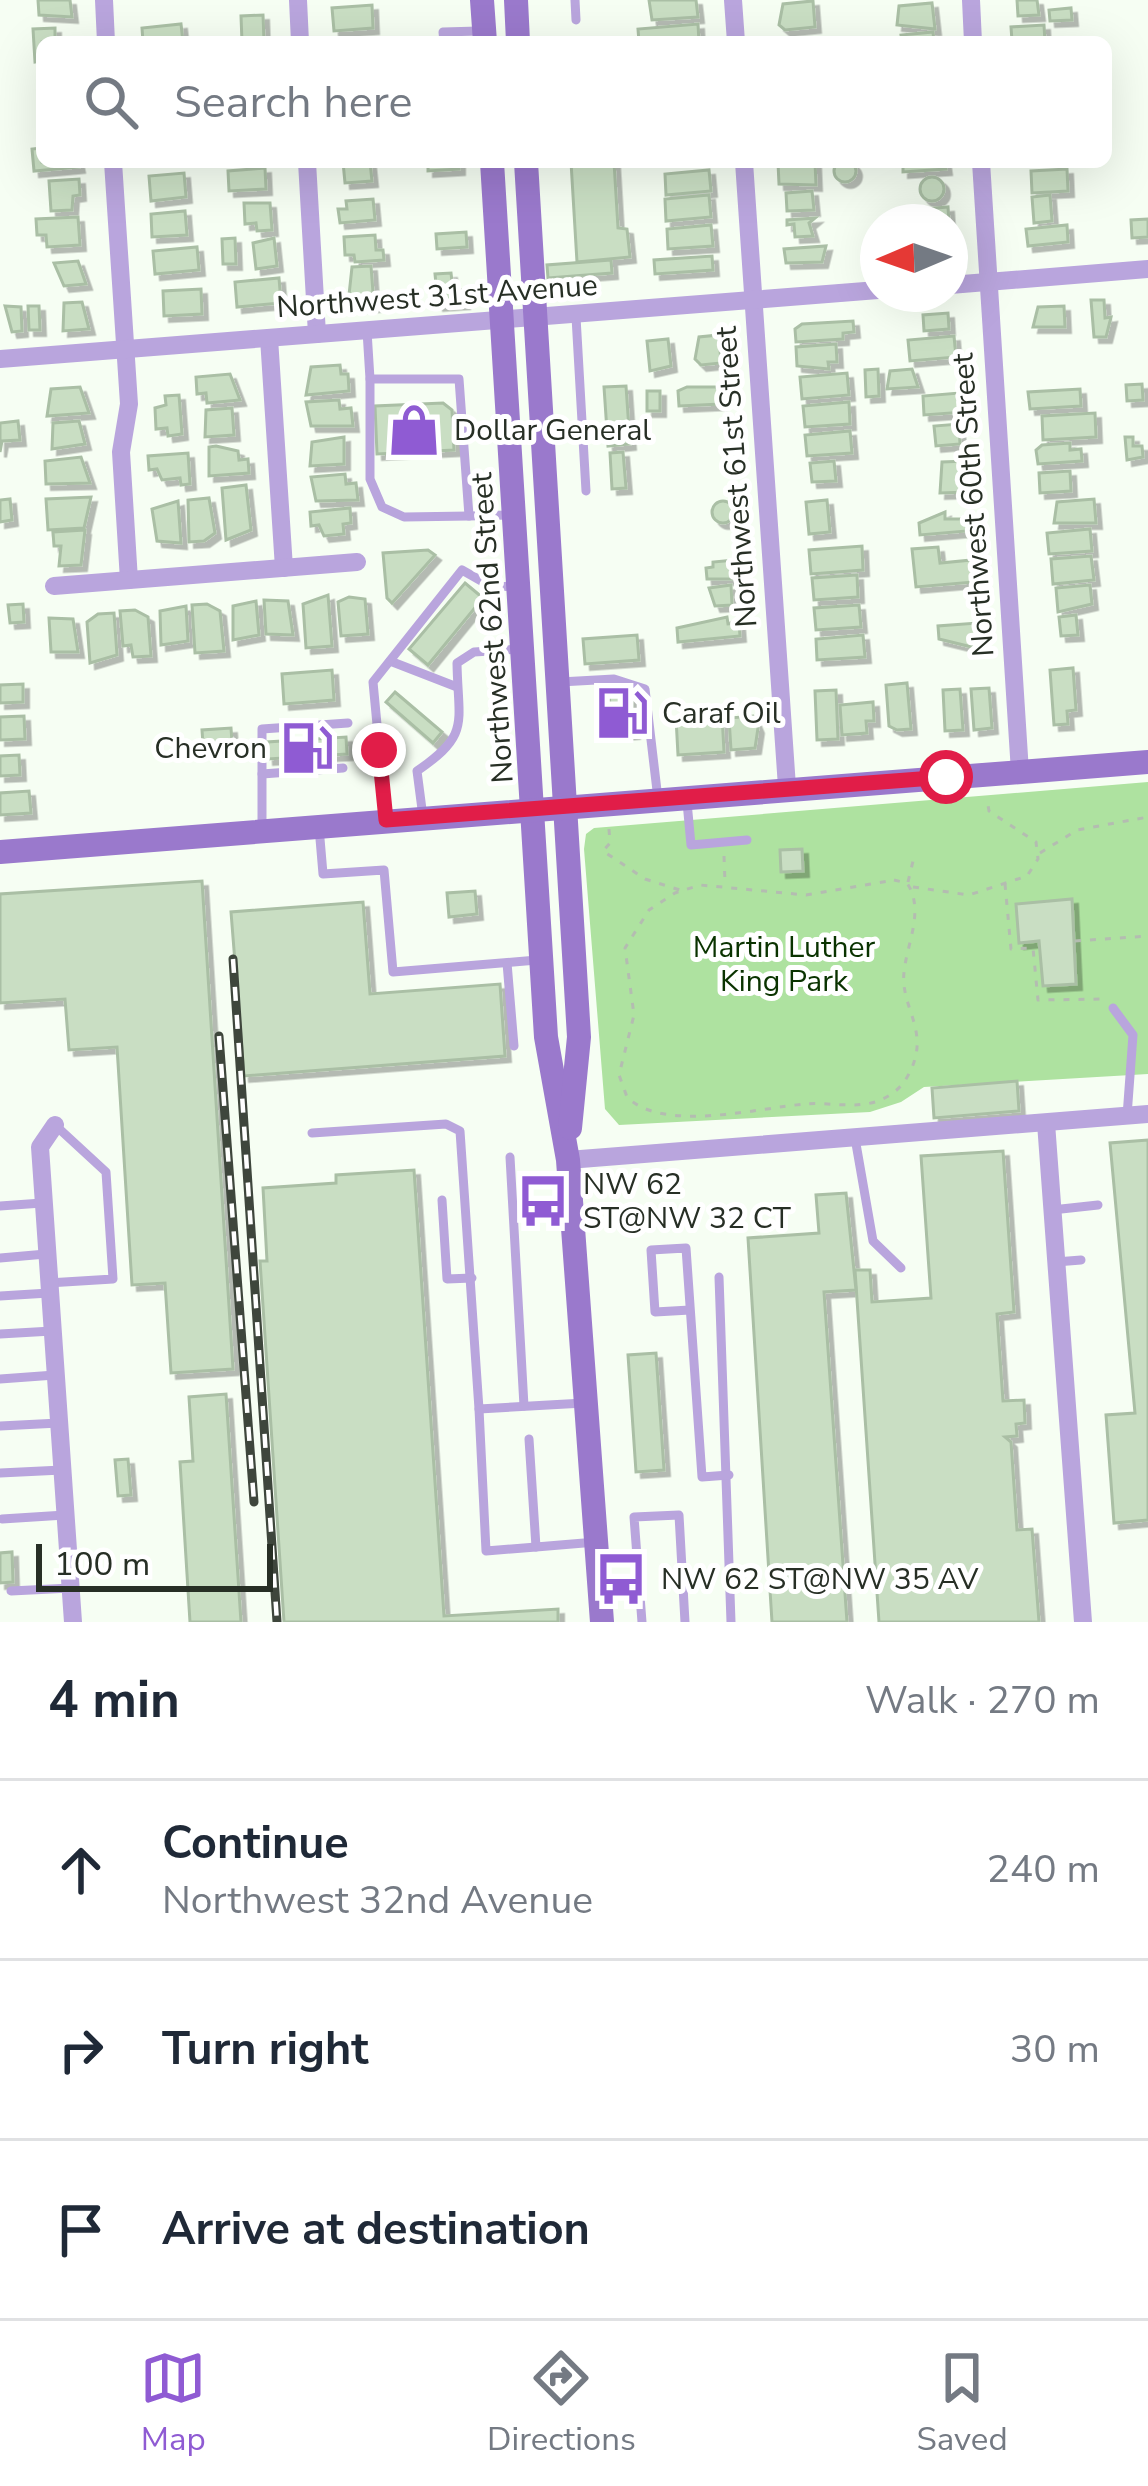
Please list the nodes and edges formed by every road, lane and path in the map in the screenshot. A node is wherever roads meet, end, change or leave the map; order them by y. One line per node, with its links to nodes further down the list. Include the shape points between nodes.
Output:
1 (104, 0): 9 (street)
2 (298, 0): 10 (street)
3 (482, 0): 12 (main road)
4 (516, 0): 13 (main road)
5 (575, 0): 8 (lane)
6 (734, 0): 14 (street)
7 (970, 0): 15 (street)
8 (576, 20)
9 (106, 36)
10 (300, 36)
11 (442, 36): 12 (lane)
12 (484, 36)
13 (518, 36)
14 (736, 36)
15 (973, 36)
16 (113, 168): 33 (street)
17 (307, 168): 31 (street)
18 (492, 168): 29 (main road, Northwest 62nd Street)
19 (526, 168): 28 (main road, Northwest 62nd Street)
20 (745, 168): 26 (street, Northwest 61st Street)
21 (981, 168): 23 (street, Northwest 60th Street)
22 (1148, 269): 23 (street)
23 (988, 282): 24 (street); 53 (street, Northwest 60th Street)
24 (968, 284)
25 (860, 291): 26 (street, Northwest 31st Avenue)
26 (754, 300): 27 (street, Northwest 31st Avenue); 55 (street, Northwest 61st Street)
27 (577, 317): 28 (street, Northwest 31st Avenue); 38 (lane)
28 (535, 321): 29 (street, Northwest 31st Avenue); 48 (main road, Northwest 62nd Street)
29 (502, 324): 30 (street, Northwest 31st Avenue); 36 (main road, Northwest 62nd Street)
30 (367, 331): 31 (street, Northwest 31st Avenue); 35 (lane)
31 (317, 334): 32 (street, Northwest 31st Avenue)
32 (269, 338): 33 (street, Northwest 31st Avenue); 42 (street)
33 (125, 350): 34 (street, Northwest 31st Avenue); 43 (street)
34 (0, 359)
35 (370, 379): 37 (lane, via 459,379); 40 (lane, via 370,479 382,507 404,517)
36 (509, 432): 37 (lane); 39 (main road, Northwest 62nd Street)
37 (464, 435): 40 (lane)
38 (586, 491)
39 (514, 514): 40 (lane); 45 (main road, Northwest 62nd Street)
40 (469, 516)
41 (357, 562): 42 (street)
42 (284, 568): 43 (street)
43 (129, 580): 44 (street)
44 (54, 586)
45 (519, 586): 46 (main road, Northwest 62nd Street); 47 (lane, via 492,587 462,570)
46 (523, 649): 49 (lane, via 474,652 457,663); 60 (main road, Northwest 62nd Street)
47 (390, 661): 49 (lane); 63 (lane, via 373,682)
48 (557, 682): 57 (lane, via 614,679 645,689); 59 (main road, Northwest 62nd Street)
49 (457, 686): 61 (lane, via 458,733 417,771)
50 (348, 723): 54 (lane, via 262,730)
51 (1148, 762): 53 (main road)
52 (343, 768): 54 (lane)
53 (1020, 772): 55 (main road)
54 (262, 774): 66 (lane)
55 (787, 787): 56 (main road)
56 (686, 796): 57 (main road); 68 (lane, via 691,845)
57 (658, 799): 59 (main road)
58 (987, 800): 71 (path, via 989,811 1029,836)
59 (564, 806): 60 (main road); 91 (main road, Northwest 62nd Street, via 579,1037)
60 (533, 808): 61 (main road); 80 (main road, Northwest 62nd Street)
61 (423, 817): 63 (main road)
62 (1148, 818): 71 (path, via 1077,830)
63 (386, 820): 64 (main road)
64 (319, 826): 66 (main road); 81 (lane, via 322,874 384,870 393,972)
65 (609, 829): 69 (path)
66 (262, 830): 70 (main road)
67 (747, 840): 68 (lane)
68 (723, 842): 74 (path)
69 (603, 851): 72 (path); 77 (path, via 645,879)
70 (0, 852)
71 (1039, 854): 75 (path, via 1028,876)
72 (595, 856)
73 (914, 857): 76 (path)
74 (725, 884): 76 (path, via 806,896 879,881); 77 (path)
75 (1005, 884): 76 (path, via 958,895); 82 (path, via 1011,949 1034,948 1038,1000 1096,996)
76 (909, 885): 77 (path, via 914,919 904,972 917,1053 905,1080 870,1104 736,1115 657,1114 635,1106 622,1086 634,1015 628,937 649,910)
77 (681, 890)
78 (1148, 936): 79 (path)
79 (1075, 941)
80 (542, 960): 81 (lane); 91 (main road, Northwest 62nd Street)
81 (507, 963): 83 (lane)
82 (1113, 1005): 85 (lane, via 1133,1035)
83 (514, 1046)
84 (1148, 1114): 85 (street)
85 (1127, 1116): 86 (street)
86 (1046, 1123): 89 (street); 96 (street)
87 (55, 1125): 93 (street, via 40,1147); 104 (lane, via 106,1172 113,1279)
88 (312, 1133): 103 (lane, via 446,1124 460,1131)
89 (855, 1138): 91 (street); 101 (lane, via 873,1241)
90 (510, 1157): 112 (lane)
91 (568, 1160): 111 (main road, Northwest 62nd Street)
92 (442, 1200): 103 (lane, via 447,1279)
93 (43, 1203): 95 (lane); 97 (street)
94 (1097, 1205): 96 (lane)
95 (0, 1206)
96 (1052, 1210): 100 (street)
97 (46, 1254): 98 (lane); 104 (street)
98 (0, 1258)
99 (1081, 1260): 100 (lane)
100 (1056, 1262): 131 (street)
101 (901, 1268)
102 (719, 1277): 119 (lane)
103 (472, 1278): 113 (lane)
104 (49, 1288): 105 (lane); 107 (street)
105 (0, 1296)
106 (691, 1310): 106 (lane, via 686,1248 651,1250 655,1312); 119 (lane, via 702,1477)
107 (52, 1331): 108 (lane); 109 (street)
108 (0, 1334)
109 (55, 1375): 110 (lane); 114 (street)
110 (0, 1379)
111 (586, 1402): 112 (lane); 122 (main road, Northwest 62nd Street)
112 (524, 1406): 113 (lane)
113 (479, 1409): 123 (lane, via 486,1551)
114 (58, 1423): 115 (lane); 117 (street)
115 (0, 1426)
116 (529, 1439): 123 (lane)
117 (62, 1470): 118 (lane); 120 (street)
118 (0, 1473)
119 (729, 1475): 130 (lane)
120 (65, 1515): 121 (lane); 124 (street)
121 (2, 1519)
122 (596, 1542): 123 (lane); 127 (main road, Northwest 62nd Street)
123 (536, 1547)
124 (70, 1588): 125 (lane); 126 (street)
125 (11, 1591)
126 (73, 1622)
127 (602, 1622)
128 (642, 1622): 129 (lane, via 634,1517 679,1515)
129 (685, 1622)
130 (731, 1622)
131 (1083, 1622)

